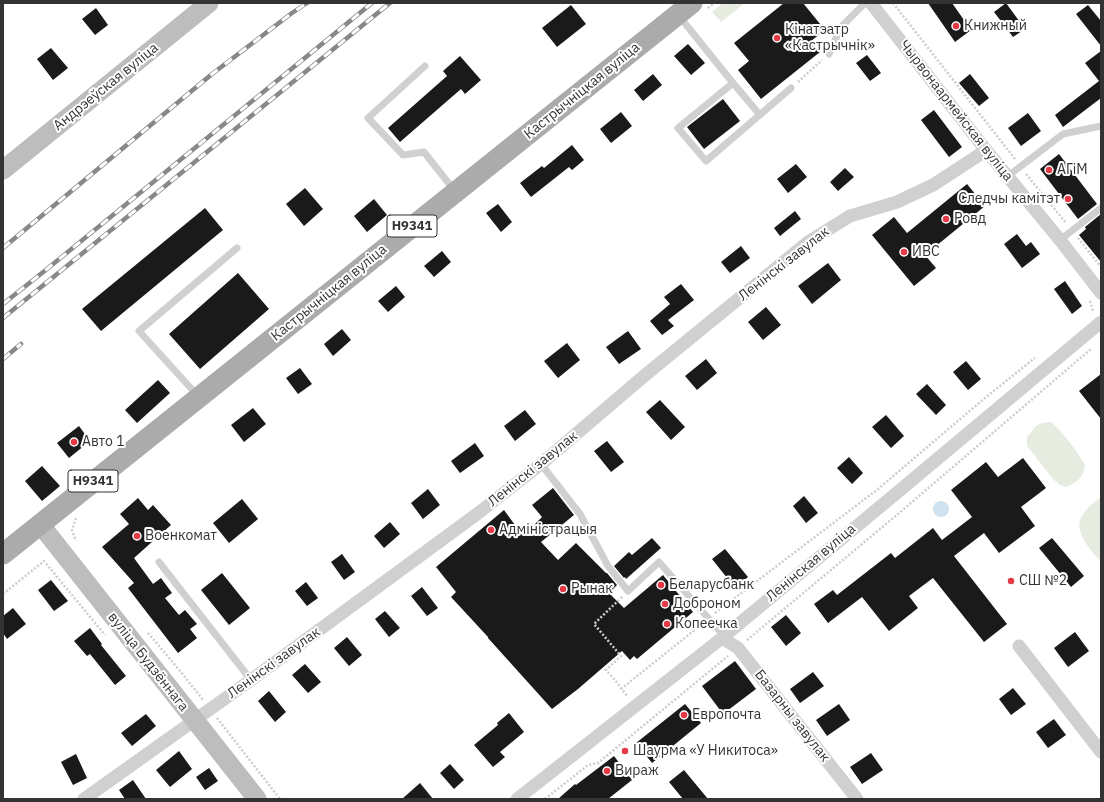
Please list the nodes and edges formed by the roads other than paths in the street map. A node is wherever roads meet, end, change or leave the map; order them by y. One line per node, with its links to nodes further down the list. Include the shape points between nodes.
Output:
1 (209, 3): 12 (street, Андрэеўская вуліца)
2 (865, 3): 5 (lane, via 840,27)
3 (871, 3): 11 (street, Чырвонаармейская вуліца)
4 (685, 15): 7 (lane); 14 (main road, Кастрычніцкая вуліца / Н9341)
5 (829, 54)
6 (425, 66): 14 (lane, via 368,118 403,155 424,152)
7 (733, 83): 9 (lane); 9 (lane, via 678,128 683,134 706,161)
8 (791, 88): 9 (lane)
9 (760, 115)
10 (1101, 126): 13 (lane, via 1063,134)
11 (985, 150): 13 (street, Чырвонаармейская вуліца); 21 (street, Ленінскі завулак, via 933,185 897,202 850,216 808,242)
12 (3, 170)
13 (1008, 176): 16 (street, Чырвонаармейская вуліца)
14 (455, 192): 20 (main road, Кастрычніцкая вуліца / Н9341)
15 (1101, 208): 16 (lane)
16 (1060, 240): 18 (street, Чырвонаармейская вуліца)
17 (237, 248): 20 (lane, via 139,331)
18 (1095, 296)
19 (1101, 322): 25 (street, Ленінская вуліца)
20 (199, 397): 22 (main road, Кастрычніцкая вуліца / Н9341)
21 (541, 464): 25 (lane, via 580,514 608,566 628,591 659,562); 27 (street, Ленінскі завулак)
22 (40, 524): 23 (main road, Кастрычніцкая вуліца / Н9341); 28 (street, вуліца Будзённага)
23 (3, 554)
24 (159, 562): 27 (lane)
25 (723, 636): 32 (street, Ленінская вуліца); 33 (street, Базарны завулак, via 738,648)
26 (1019, 646): 29 (street)
27 (251, 680): 28 (street, Ленінскі завулак)
28 (195, 720): 30 (street, Ленінскі завулак); 31 (street, вуліца Будзённага)
29 (1101, 752)
30 (84, 799)
31 (257, 799)
32 (517, 799)
33 (857, 799)

